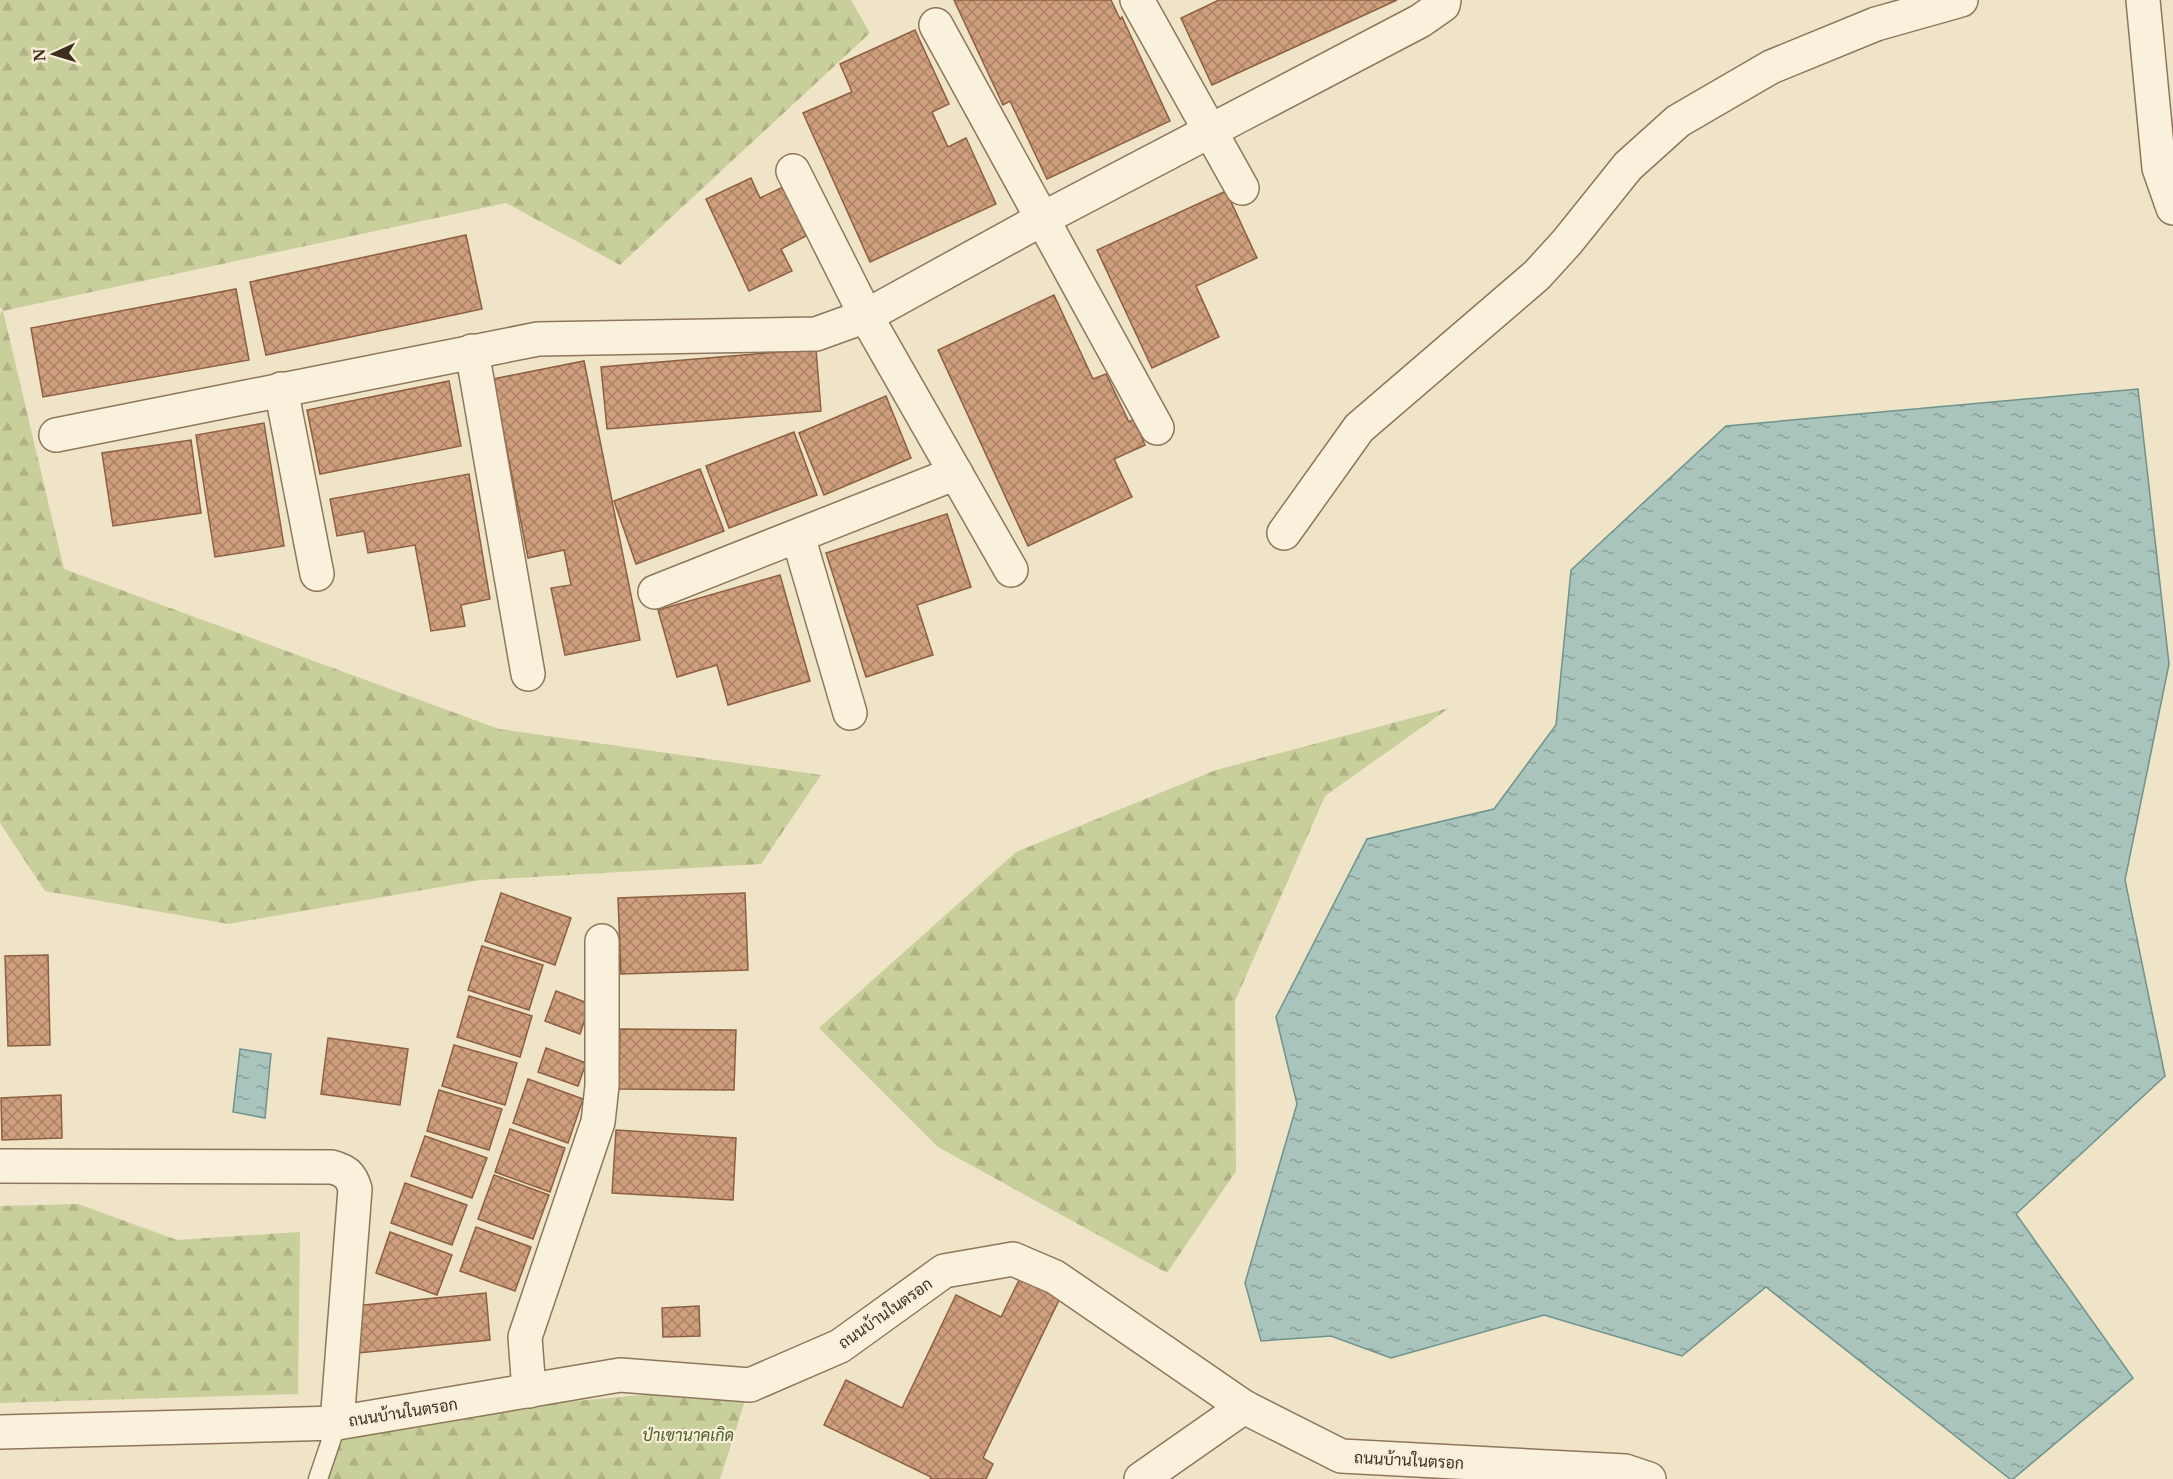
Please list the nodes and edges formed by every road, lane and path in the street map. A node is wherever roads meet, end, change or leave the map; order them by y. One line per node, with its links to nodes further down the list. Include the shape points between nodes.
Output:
1 (1137, 0): 6 (street)
2 (1444, 0): 6 (street, via 1443,5 1420,21)
3 (1961, 0): 17 (street, via 1876,24 1771,67 1678,121 1628,166 1537,275 1359,428)
4 (2143, 0): 9 (street, via 2159,168)
5 (936, 25): 10 (street)
6 (1210, 131): 8 (street); 10 (street)
7 (793, 171): 11 (street)
8 (1242, 188)
9 (2173, 208)
10 (1042, 219): 11 (street); 14 (street)
11 (866, 316): 12 (street, via 816,334 538,339); 16 (street)
12 (472, 351): 13 (street); 22 (street)
13 (281, 389): 15 (street); 20 (street)
14 (1157, 428)
15 (56, 435)
16 (956, 473): 18 (street); 19 (street)
17 (1284, 533)
18 (798, 536): 21 (street); 23 (street)
19 (1011, 570)
20 (317, 574)
21 (655, 592)
22 (528, 674)
23 (850, 713)
24 (602, 941): 26 (street, via 602,1086 598,1122 525,1337)
25 (0, 1166): 28 (street, via 344,1170 355,1189)
26 (529, 1391): 27 (street, ถนนบ้านในตรอก, via 620,1375 750,1385 840,1346 944,1271 1013,1260 1055,1277); 28 (street, ถนนบ้านในตรอก)
27 (1244, 1407): 30 (street, ถนนบ้านในตรอก, via 1341,1456); 32 (street)
28 (337, 1423): 29 (street, ถนนบ้านในตรอก); 31 (lane)
29 (0, 1432)
30 (1479, 1471): 33 (street, ถนนบ้านในตรอก, via 1625,1471)
31 (318, 1479)
32 (1141, 1479)
33 (1649, 1479)

